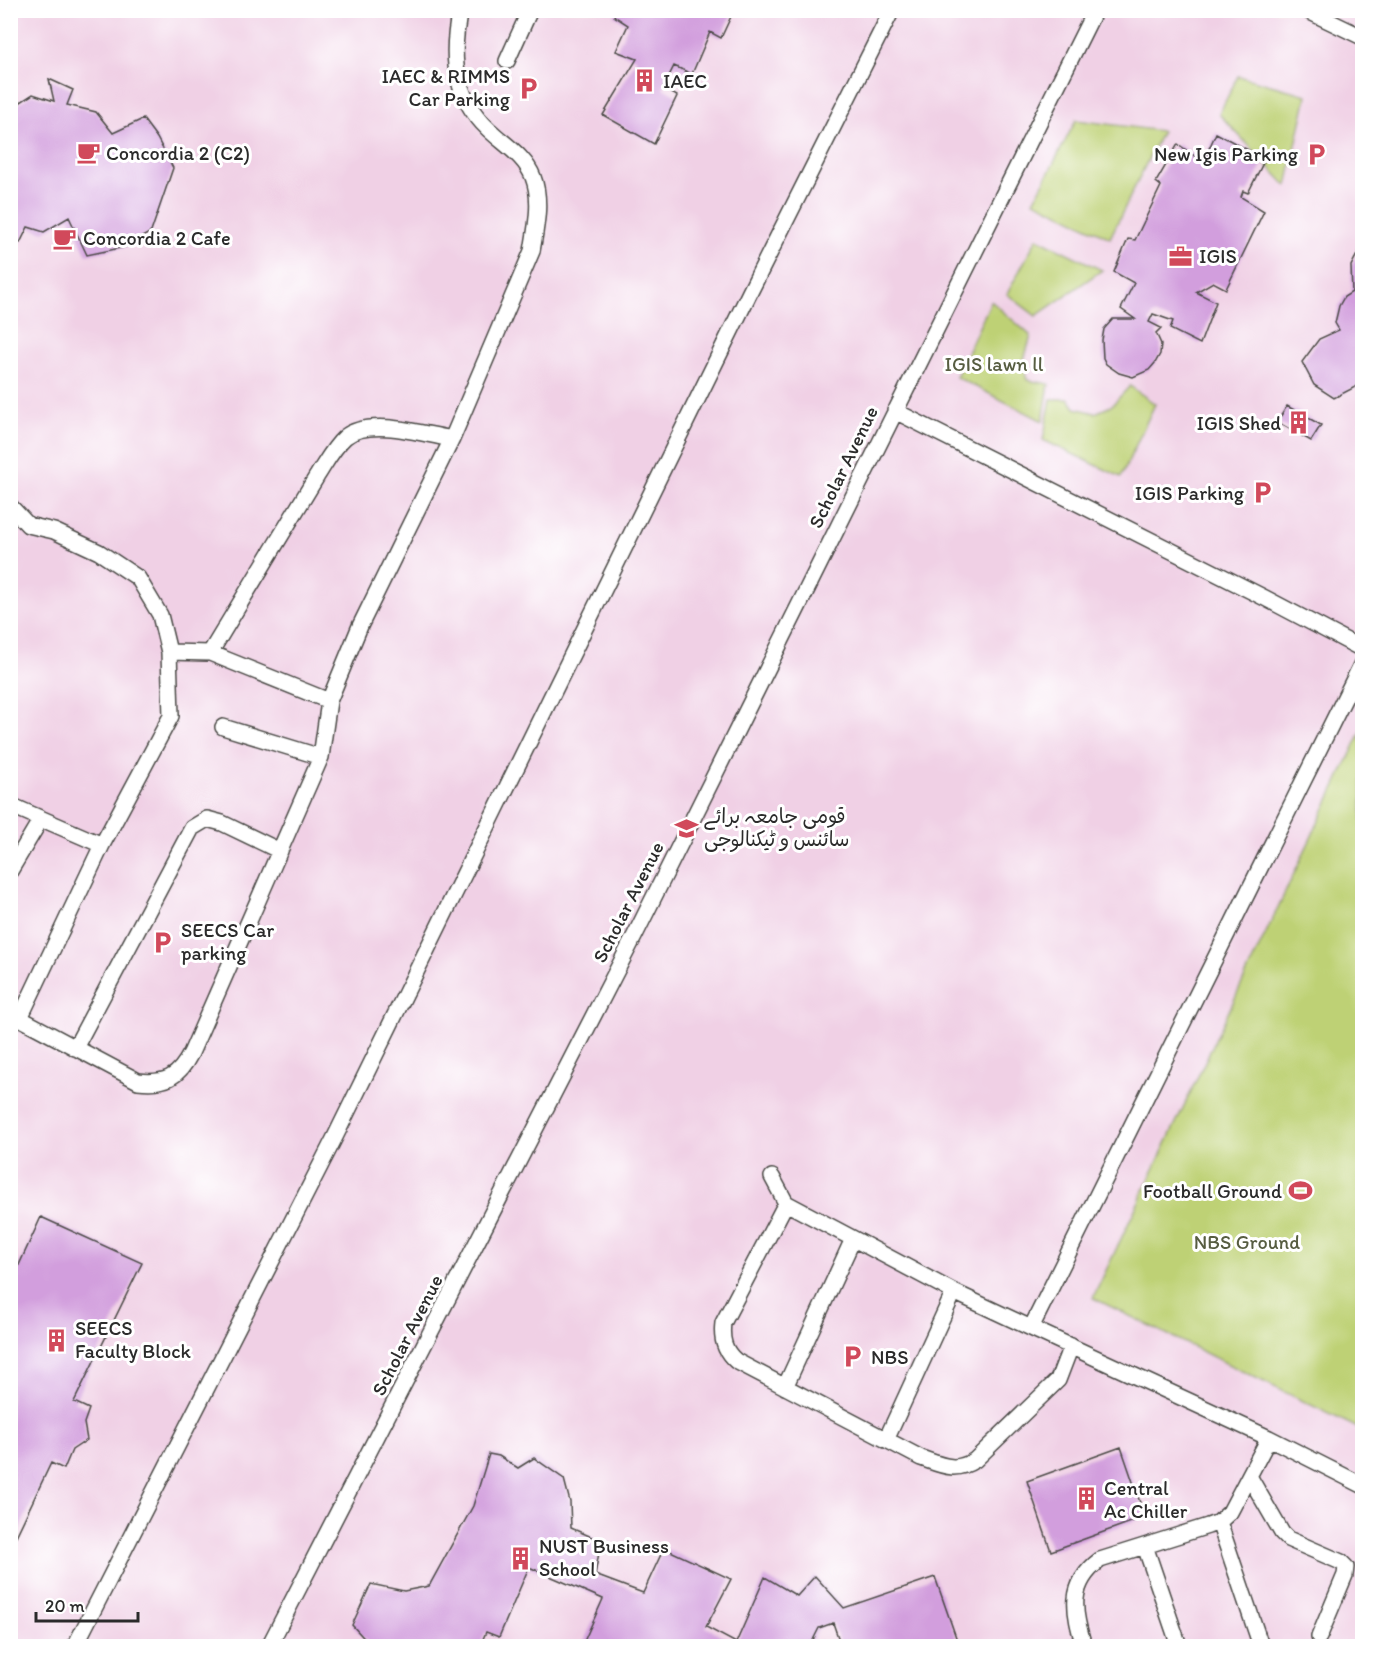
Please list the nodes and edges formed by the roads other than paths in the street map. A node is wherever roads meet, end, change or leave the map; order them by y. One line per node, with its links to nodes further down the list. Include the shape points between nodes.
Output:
1 (460, 10): 9 (lane, via 456,74 466,102 486,128 523,160 533,177 537,220 532,250)
2 (531, 10): 7 (lane)
3 (892, 10): 41 (lane, via 341,1126)
4 (1095, 10): 8 (lane, Scholar Avenue)
5 (1306, 10): 6 (lane)
6 (1362, 38)
7 (507, 61)
8 (895, 411): 13 (lane); 42 (lane, Scholar Avenue, via 635,935)
9 (452, 439): 15 (lane, via 390,428 365,428 347,436 322,467); 17 (lane, via 360,626)
10 (10, 506): 11 (lane)
11 (28, 525): 12 (lane); 14 (lane, via 54,531 99,552 138,578 160,615)
12 (10, 529)
13 (1362, 649)
14 (169, 652): 15 (lane); 22 (lane, via 171,716)
15 (210, 653): 17 (lane)
16 (1362, 663): 31 (lane)
17 (329, 701): 19 (lane)
18 (223, 727): 19 (lane)
19 (321, 757): 23 (lane)
20 (10, 805): 21 (lane)
21 (40, 819): 22 (lane); 24 (lane)
22 (102, 845): 25 (lane)
23 (280, 851): 26 (lane, via 207,819 192,828); 26 (lane, via 184,1068 156,1083 138,1081)
24 (10, 871)
25 (15, 1015): 26 (lane)
26 (75, 1048)
27 (772, 1177): 28 (lane)
28 (786, 1203): 29 (lane); 33 (lane, via 723,1323 722,1335 726,1353)
29 (853, 1239): 30 (lane); 33 (lane)
30 (954, 1292): 31 (lane); 35 (lane)
31 (1031, 1328): 32 (lane)
32 (1071, 1346): 34 (lane); 35 (lane, via 1058,1380 964,1467 938,1464)
33 (785, 1387): 35 (lane)
34 (1269, 1438): 36 (lane); 37 (lane)
35 (886, 1440)
36 (1249, 1476): 38 (lane, via 1230,1512); 40 (lane, via 1288,1539 1341,1562 1346,1568)
37 (1362, 1485)
38 (1219, 1522): 39 (lane); 45 (lane)
39 (1145, 1546): 43 (lane, via 1100,1560 1086,1574 1075,1602); 44 (lane)
40 (1319, 1637)
41 (75, 1647)
42 (269, 1647)
43 (1084, 1647)
44 (1179, 1647)
45 (1261, 1647)

